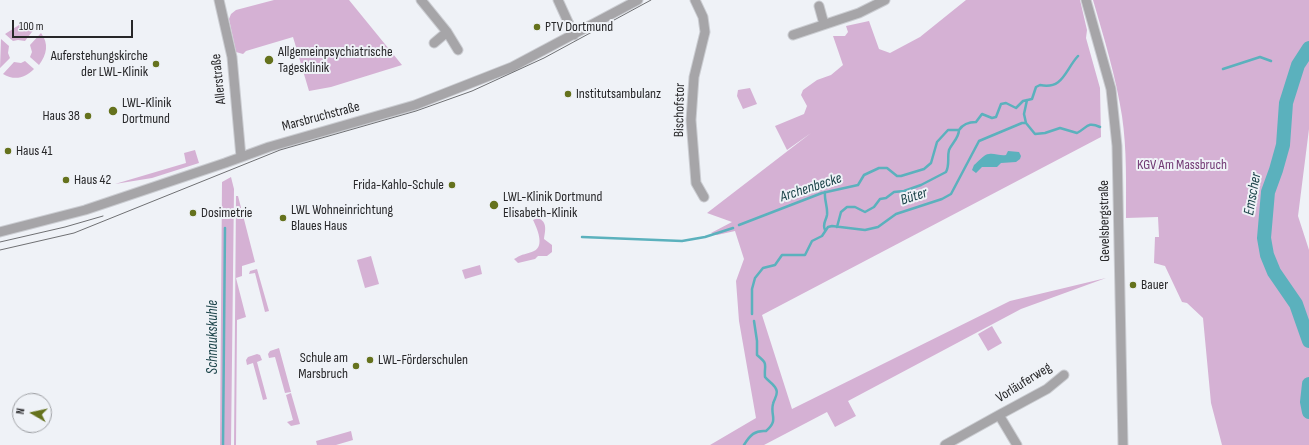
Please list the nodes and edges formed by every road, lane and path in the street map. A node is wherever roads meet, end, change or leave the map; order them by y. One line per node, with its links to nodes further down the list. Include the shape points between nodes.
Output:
1 (219, 0): 15 (street, Allerstraße, via 232,57)
2 (421, 0): 10 (street)
3 (558, 0): 11 (street)
4 (638, 0): 11 (street, Marsbruchstraße)
5 (695, 0): 16 (street, Bischofstor, via 703,17 705,32 694,77 691,120 696,183)
6 (885, 0): 9 (street, via 859,13)
7 (1086, 0): 22 (street, Gevelsbergstraße, via 1111,90 1117,146)
8 (818, 6): 9 (street)
9 (824, 24): 12 (street)
10 (448, 32): 13 (street); 14 (street)
11 (574, 35): 15 (street, Marsbruchstraße, via 512,67 415,106 269,146)
12 (793, 35)
13 (434, 43)
14 (458, 50)
15 (241, 157): 17 (street, Marsbruchstraße, via 85,210)
16 (704, 197)
17 (0, 232)
18 (1064, 375): 19 (street, Vorläuferweg, via 1047,389)
19 (999, 415): 20 (street, Vorläuferweg); 21 (street, Vorläuferweg)
20 (945, 445)
21 (1018, 445)
22 (1123, 445)

